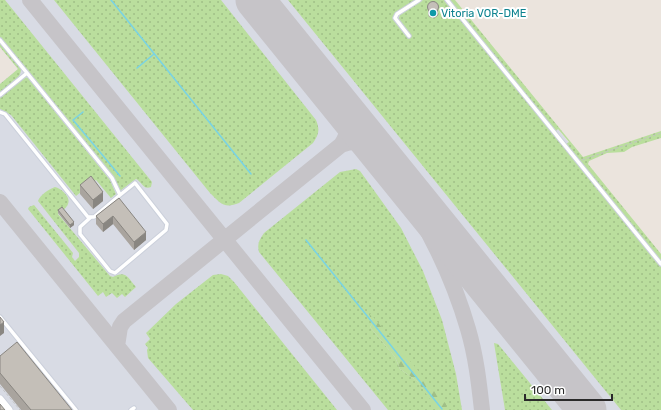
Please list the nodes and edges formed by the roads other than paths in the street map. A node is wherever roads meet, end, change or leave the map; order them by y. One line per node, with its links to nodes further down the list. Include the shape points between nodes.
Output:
1 (419, 0): 3 (lane, via 395,18)
2 (447, 0): 10 (lane)
3 (409, 36)
4 (0, 40): 5 (lane)
5 (27, 73): 6 (lane); 8 (lane, via 112,178)
6 (0, 95)
7 (0, 112): 9 (lane, via 5,114 88,217)
8 (120, 195): 9 (lane); 9 (lane, via 135,183 167,224 166,230 115,273 110,272 80,234 80,228)
9 (91, 217)
10 (661, 264)
11 (0, 317): 14 (lane)
12 (0, 399): 13 (street)
13 (9, 410)
14 (76, 410)

